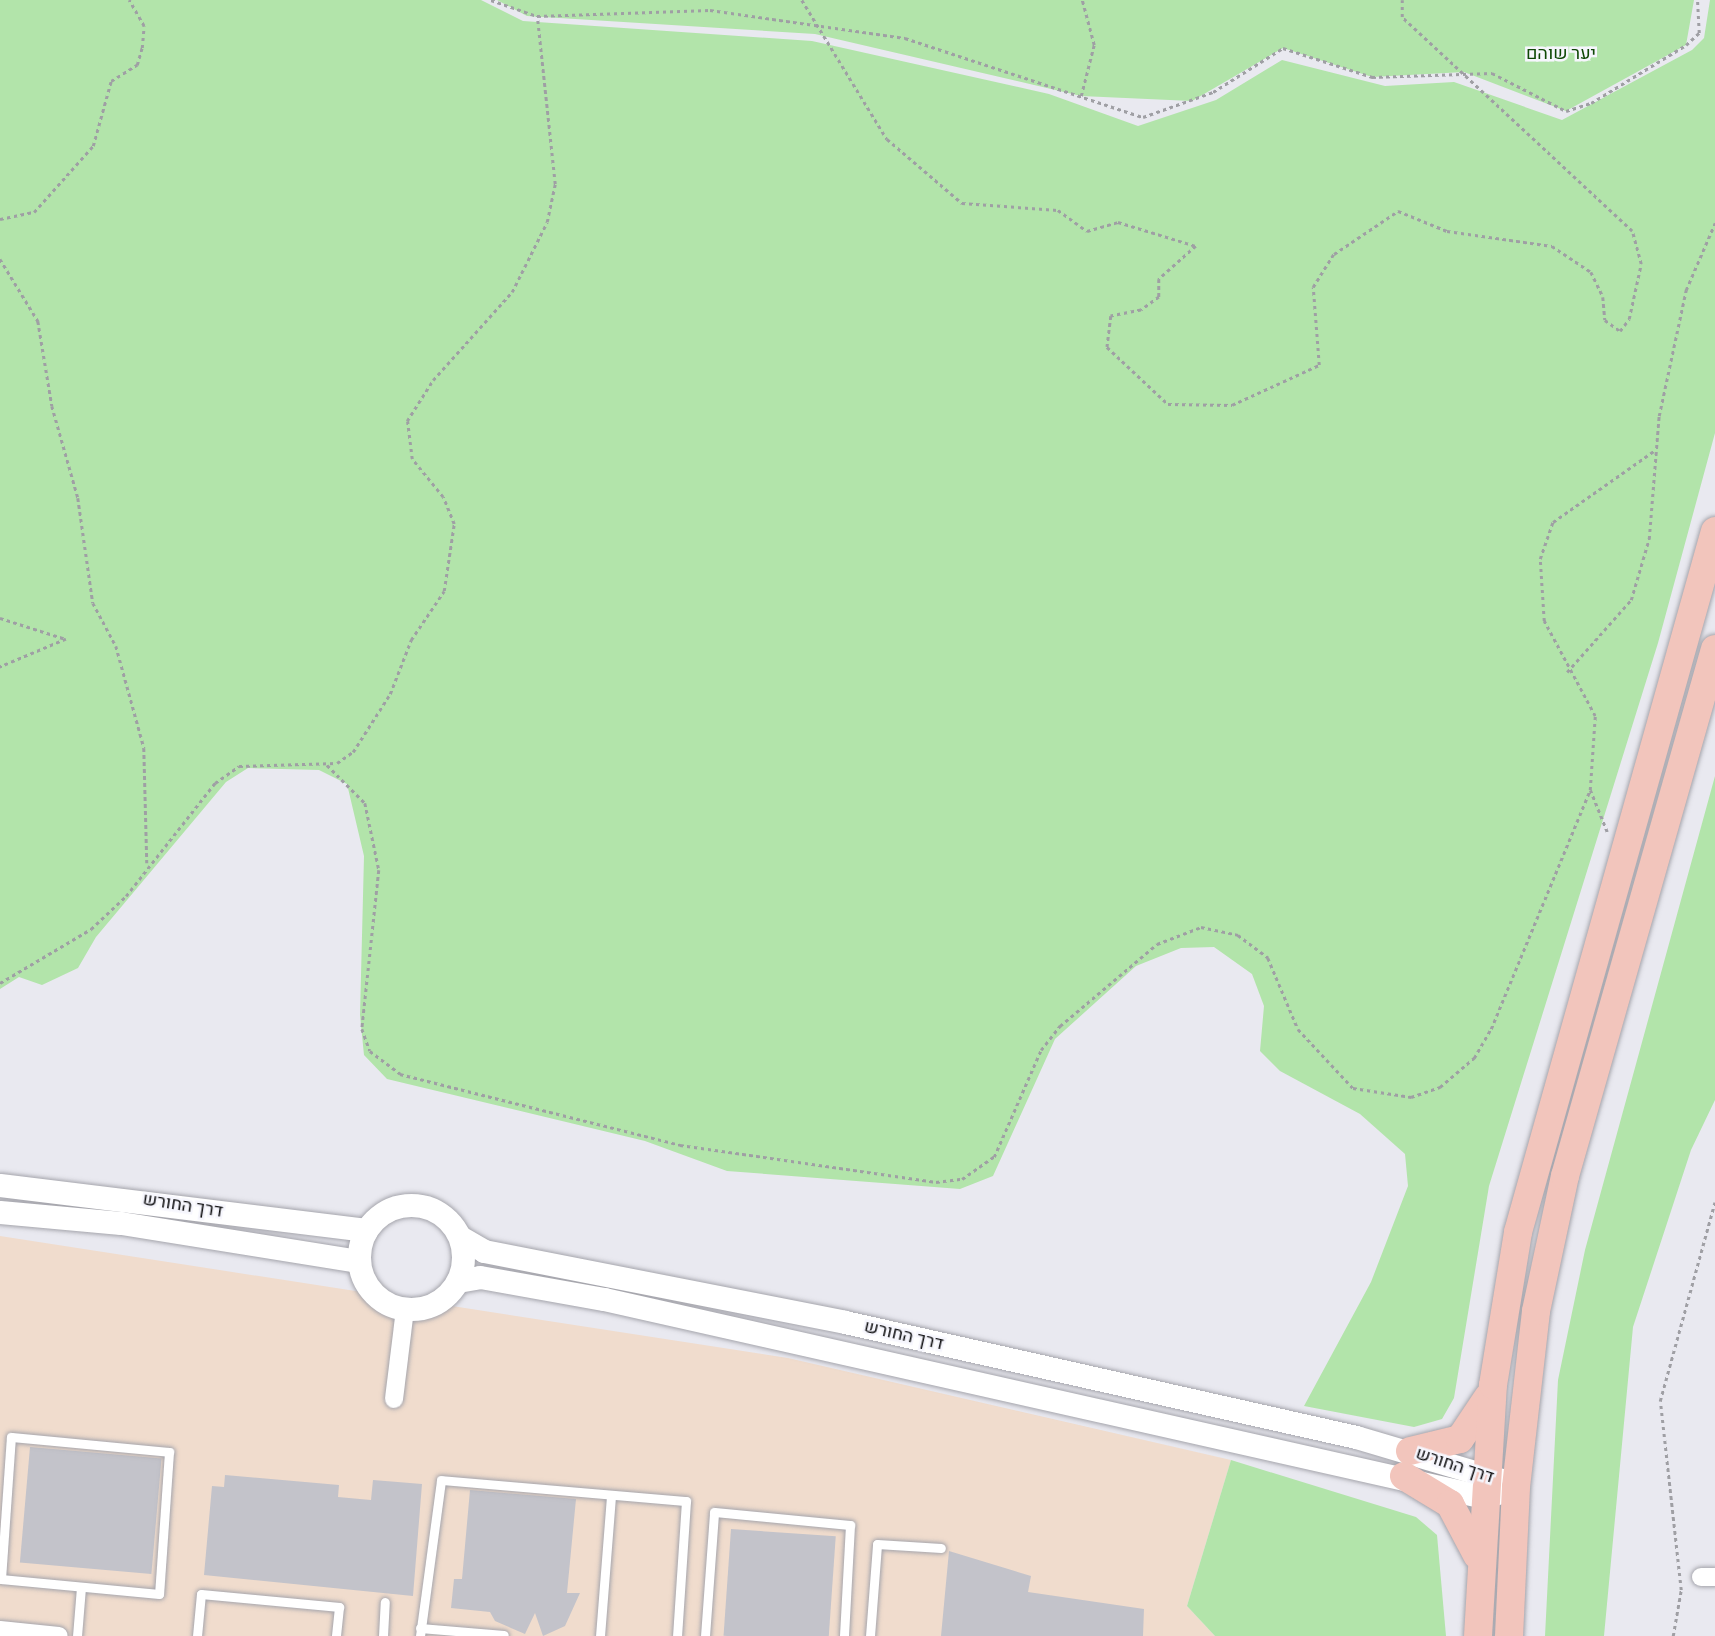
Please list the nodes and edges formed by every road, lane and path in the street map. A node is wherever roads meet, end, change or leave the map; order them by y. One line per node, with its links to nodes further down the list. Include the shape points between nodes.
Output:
1 (129, 0): 11 (path, via 144,26 142,48 136,65 111,81 93,146 34,212)
2 (491, 0): 7 (path)
3 (802, 0): 8 (path)
4 (1082, 0): 10 (path, via 1094,45)
5 (1402, 0): 9 (path, via 1402,17)
6 (1697, 0): 9 (path, via 1699,33 1686,45 1591,103 1566,111 1519,82)
7 (537, 16): 8 (path, via 710,10); 20 (path, via 555,184 547,222 512,292 433,380 407,421 412,459 443,497 454,524 444,591 353,752)
8 (813, 25): 9 (path, via 887,139 962,203 1058,210 1087,231 1118,222 1196,246 1160,279 1159,297 1141,310 1111,316 1107,347 1168,404 1232,405 1319,365 1313,287 1334,254 1398,211 1447,230 1552,246 1570,254 1591,272 1605,320 1620,331 1641,264 1632,231); 10 (path, via 942,47)
9 (1464, 72): 10 (path, via 1372,77 1283,48 1213,92 1161,113 1125,114)
10 (1081, 96)
11 (0, 219)
12 (1715, 223): 14 (path, via 1686,290)
13 (0, 260): 23 (path, via 38,321 52,406 78,498 93,603 116,646 144,748)
14 (1655, 450): 19 (path, via 1649,539 1632,600); 19 (path, via 1553,522 1543,540 1544,621)
15 (1715, 531): 22 (main road)
16 (0, 618): 18 (path, via 66,639)
17 (1715, 649): 37 (main road, via 1565,1176 1536,1311)
18 (0, 667)
19 (1567, 672): 21 (path, via 1595,716)
20 (327, 765): 21 (path, via 365,803 379,870 362,1029 370,1051 400,1074 680,1145 936,1182 962,1179 994,1157 1041,1050 1060,1026 1157,944 1201,927 1238,935 1268,958 1298,1030 1353,1088 1411,1097 1440,1087 1474,1058 1491,1029); 23 (path, via 239,766 215,783)
21 (1590, 790): 22 (path, via 1606,831)
22 (1626, 845): 33 (main road, via 1518,1233)
23 (147, 863): 24 (path, via 126,896 92,929)
24 (0, 983)
25 (0, 1185): 28 (street, דרך החורש)
26 (1715, 1202): 59 (path, via 1660,1401 1681,1590)
27 (0, 1212): 30 (street, דרך החורש, via 121,1223)
28 (366, 1230): 29 (street, via 391,1208 424,1206 452,1223); 30 (street)
29 (460, 1237): 31 (street); 35 (street, דרך החורש, via 484,1251 845,1322)
30 (359, 1261): 32 (street, via 374,1293)
31 (458, 1281): 32 (street, via 436,1303); 35 (street, דרך החורש, via 480,1277 724,1324)
32 (405, 1309): 34 (street)
33 (1493, 1385): 35 (main road, via 1474,1426 1460,1439); 36 (main road)
34 (394, 1399)
35 (1407, 1464): 36 (street, דרך החורש); 41 (main road, via 1450,1504)
36 (1485, 1485): 37 (street, דרך החורש); 41 (main road)
37 (1516, 1487): 58 (main road)
38 (611, 1495): 45 (lane, via 441,1480); 52 (lane); 53 (lane, via 686,1501)
39 (3, 1498): 42 (lane, via 1,1579); 42 (lane, via 11,1437 169,1452 159,1594)
40 (941, 1548): 56 (lane, via 877,1544)
41 (1480, 1563): 57 (main road)
42 (80, 1587): 48 (lane)
43 (385, 1602): 51 (lane)
44 (0, 1630): 47 (street)
45 (420, 1632): 46 (lane)
46 (504, 1635)
47 (59, 1636)
48 (77, 1636)
49 (197, 1636): 50 (lane, via 201,1594 339,1607)
50 (336, 1636)
51 (383, 1636)
52 (600, 1636)
53 (677, 1636)
54 (705, 1636): 55 (lane, via 714,1512 850,1525)
55 (844, 1636)
56 (870, 1636)
57 (1478, 1636)
58 (1509, 1636)
59 (1673, 1636)

